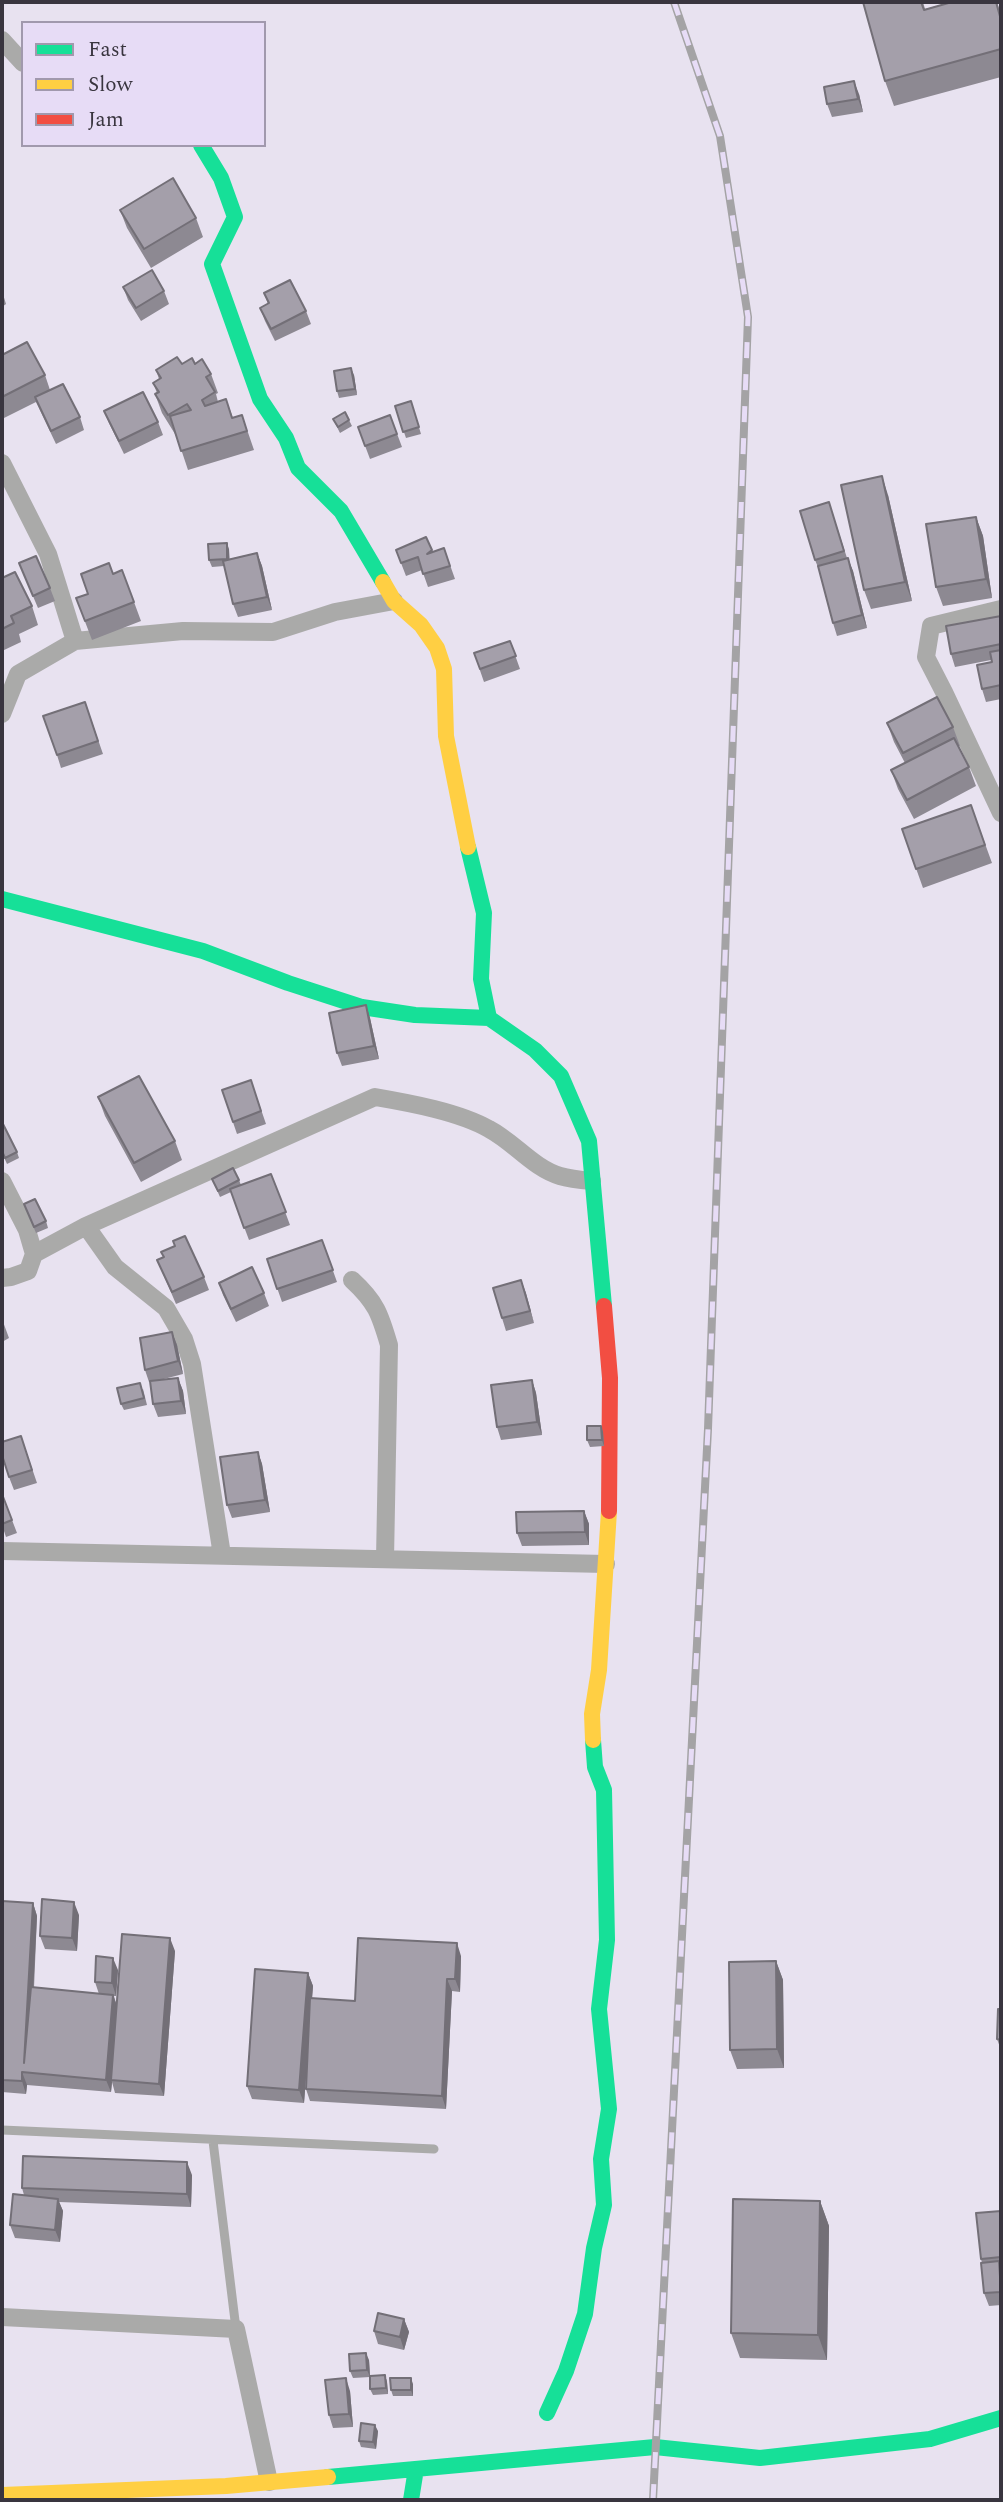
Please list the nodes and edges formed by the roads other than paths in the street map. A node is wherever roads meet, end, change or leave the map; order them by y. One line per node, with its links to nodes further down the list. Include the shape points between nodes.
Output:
1 (2, 40): 2 (street)
2 (21, 61)
3 (202, 147): 5 (street, via 221,178 235,217 212,264 260,399 286,438 298,468 341,511)
4 (2, 463): 7 (street, via 48,554)
5 (394, 601): 7 (street, via 335,612 273,632 183,631); 11 (street, via 421,625 437,648 444,669 446,736 484,913 481,979)
6 (1001, 609): 9 (street, via 931,626 926,657)
7 (75, 641): 8 (street, via 18,674)
8 (2, 714)
9 (1001, 813)
10 (2, 899): 11 (street, via 203,951 362,1007)
11 (489, 1018): 13 (street, via 535,1050 561,1076 589,1141)
12 (2, 1181): 15 (street)
13 (592, 1181): 14 (street, via 559,1176 486,1127 411,1103 375,1097); 21 (street, via 610,1378)
14 (86, 1226): 15 (street); 19 (street, via 115,1267 166,1308 184,1339 192,1364)
15 (34, 1254): 16 (street, via 28,1271)
16 (2, 1278)
17 (352, 1280): 20 (street, via 369,1296 381,1317 389,1345)
18 (2, 1550): 19 (street)
19 (222, 1555): 20 (street)
20 (385, 1559): 21 (street)
21 (606, 1564): 27 (street, via 592,1714 595,1767 604,1790 606,1849 607,1940 599,2009 608,2109 601,2159 604,2205 585,2314)
22 (2, 2130): 23 (lane)
23 (213, 2140): 24 (lane); 26 (lane)
24 (434, 2149)
25 (2, 2318): 26 (street)
26 (236, 2329): 30 (street)
27 (547, 2413)
28 (1001, 2418): 29 (street, via 930,2439 760,2458 655,2447)
29 (416, 2469): 30 (street); 32 (street)
30 (269, 2482): 31 (street)
31 (2, 2495)
32 (411, 2500)

